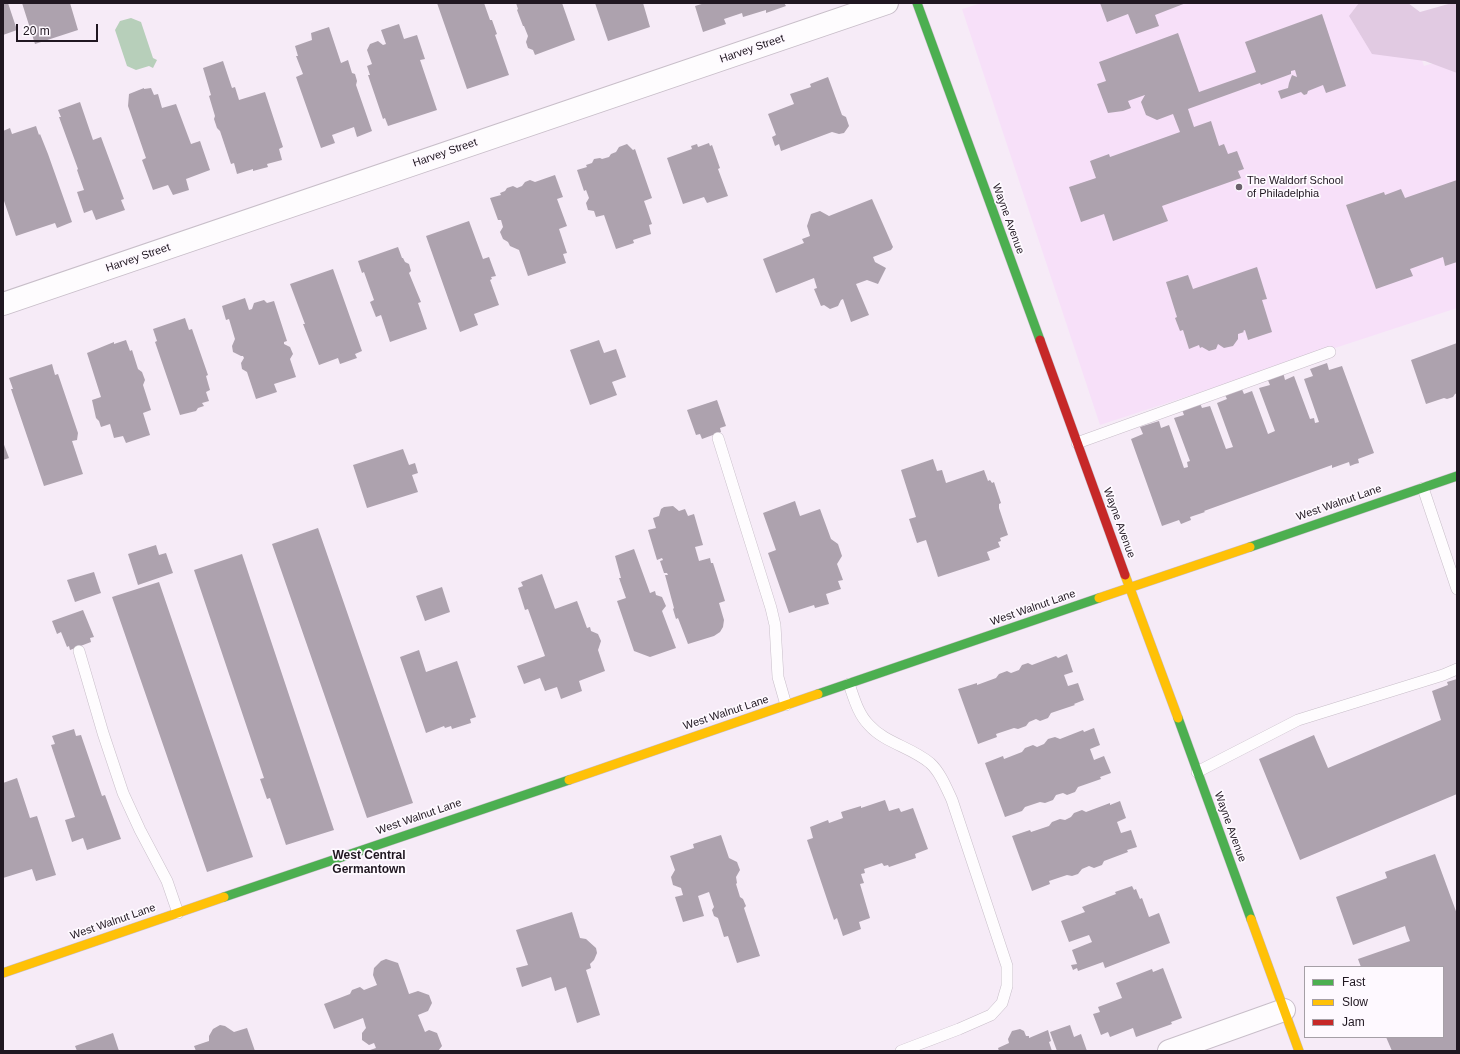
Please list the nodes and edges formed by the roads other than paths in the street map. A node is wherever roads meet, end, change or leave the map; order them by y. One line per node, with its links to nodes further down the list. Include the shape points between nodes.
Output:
1 (887, 3): 3 (street, Harvey Street)
2 (917, 3): 6 (street, Wayne Avenue)
3 (3, 304)
4 (1330, 352): 6 (lane)
5 (718, 438): 14 (lane, via 772,608 778,677)
6 (1077, 443): 9 (street, Wayne Avenue)
7 (1457, 476): 8 (street, West Walnut Lane)
8 (1423, 488): 9 (street, West Walnut Lane); 10 (lane)
9 (1129, 587): 13 (street, West Walnut Lane); 15 (street, Wayne Avenue)
10 (1457, 589)
11 (79, 651): 16 (lane, via 123,793 167,882)
12 (1457, 669): 15 (lane, via 1298,720)
13 (849, 684): 14 (street, West Walnut Lane); 19 (lane, via 860,714 869,726 930,763 942,778 957,814 1007,966 1007,986 1002,1003 991,1015 959,1030)
14 (786, 706): 16 (street, West Walnut Lane, via 574,776)
15 (1197, 772): 18 (street, Wayne Avenue)
16 (178, 913): 17 (street, West Walnut Lane)
17 (3, 972)
18 (1284, 1010): 20 (street); 21 (street, Wayne Avenue)
19 (901, 1051)
20 (1169, 1051)
21 (1299, 1051)

